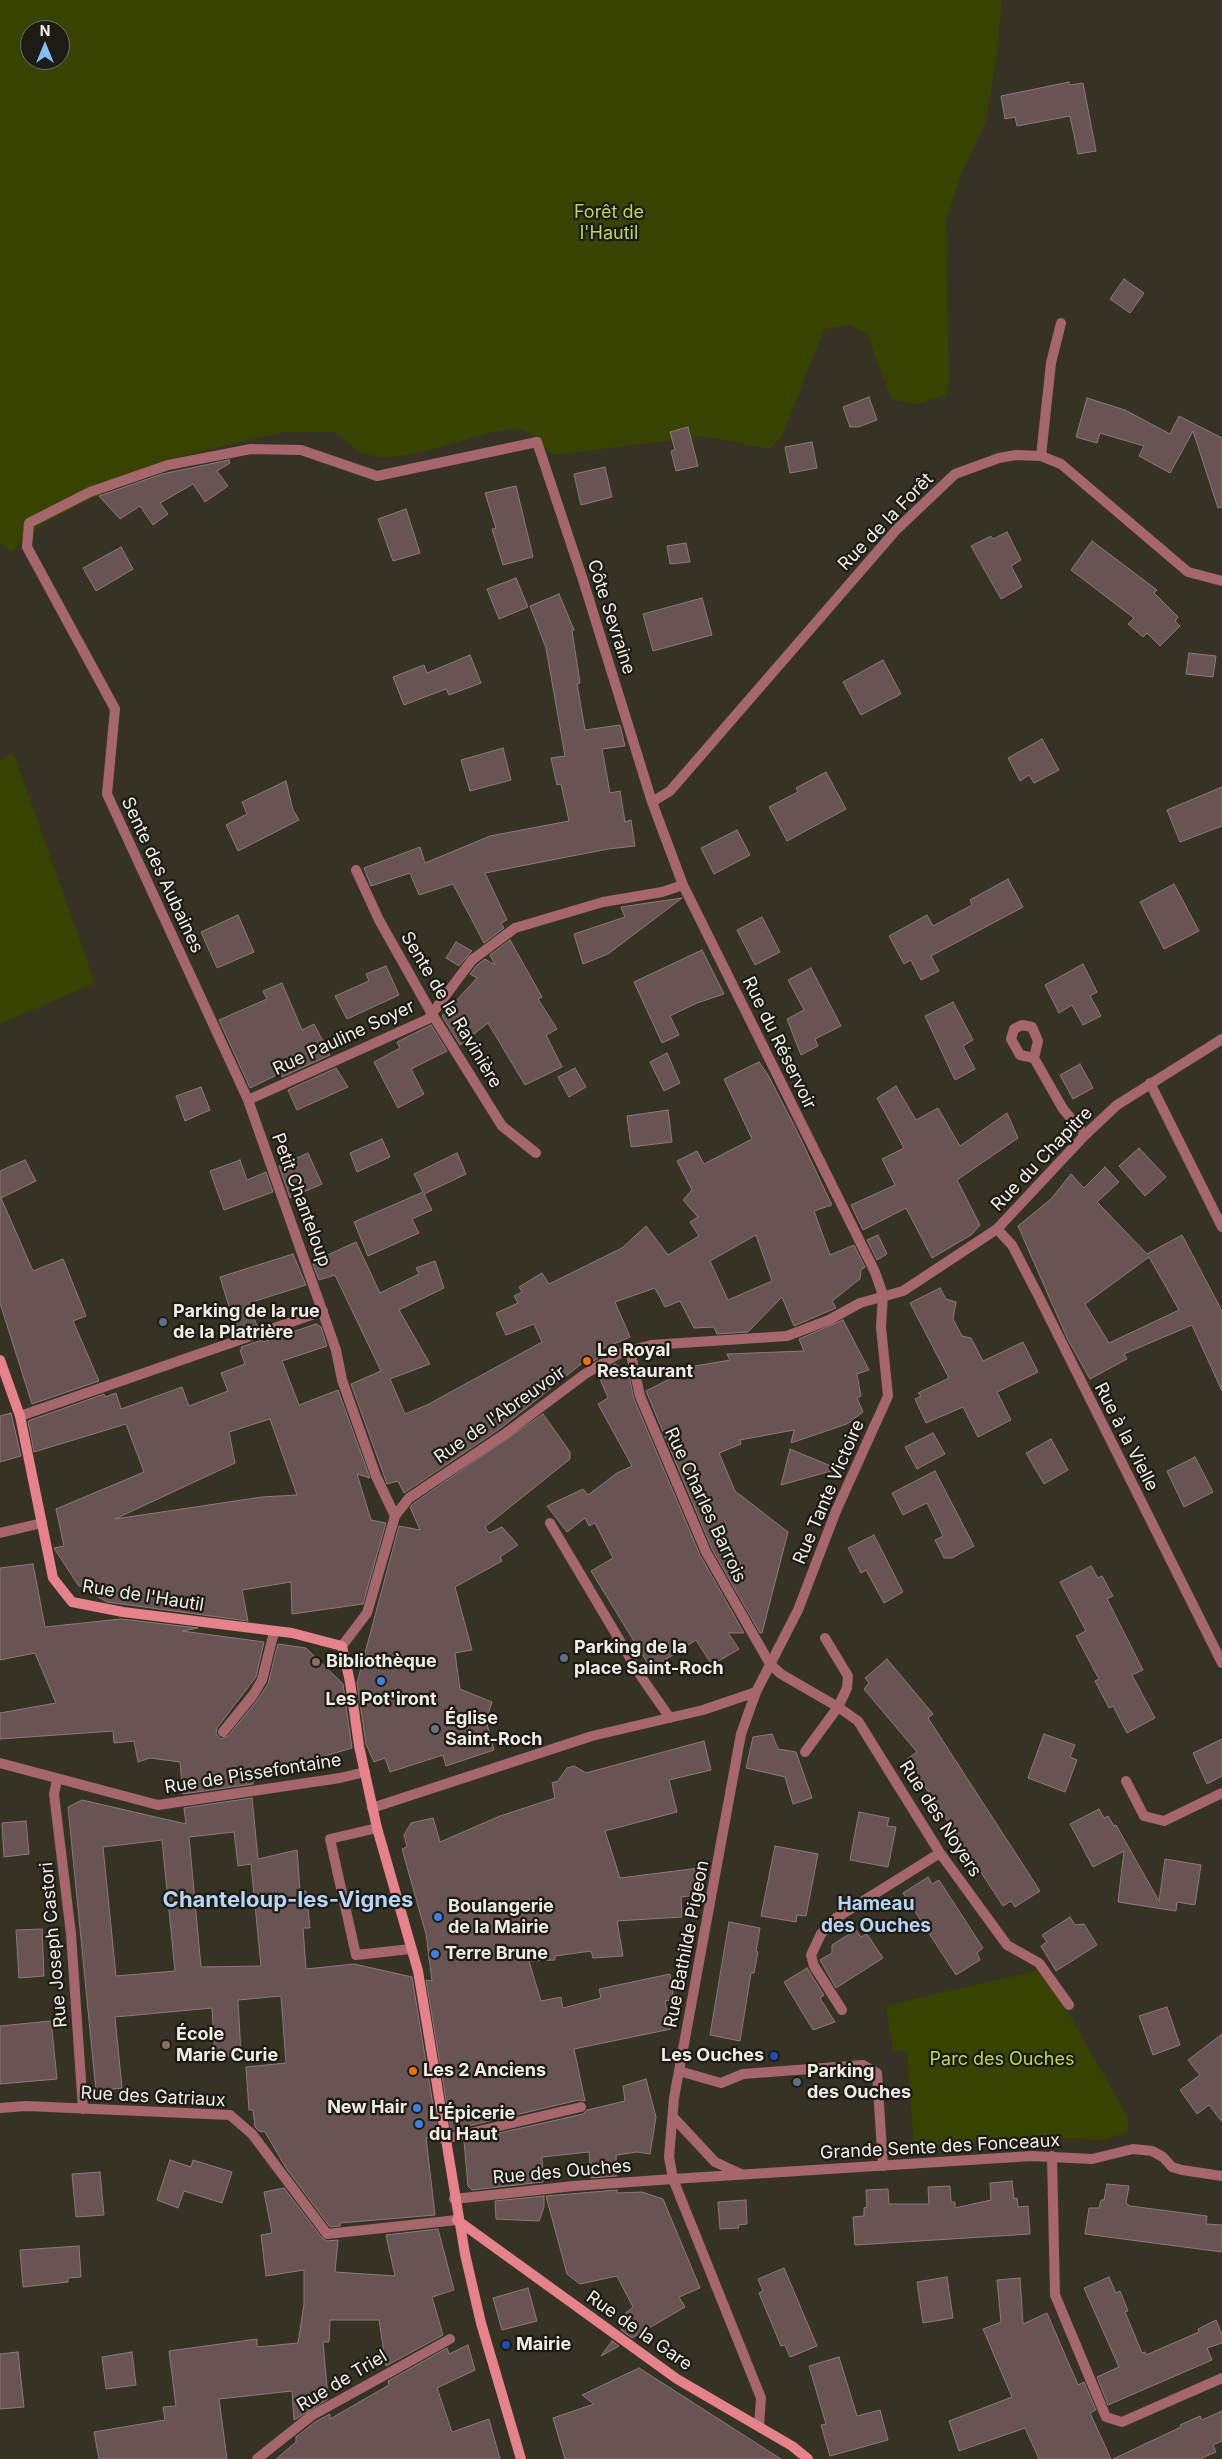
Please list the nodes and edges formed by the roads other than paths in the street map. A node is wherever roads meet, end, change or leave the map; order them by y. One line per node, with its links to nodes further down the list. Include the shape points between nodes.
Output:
1 (1061, 323): 3 (street, via 1051,363)
2 (537, 442): 5 (street, Côte Sevraine); 12 (street, Sente des Aubaines, via 377,476 301,450 251,449 168,465 90,492 29,523 27,547 115,709 107,794)
3 (1041, 456): 4 (street, Rue de la Forêt, via 1061,464 1188,572); 5 (street, Rue de la Forêt, via 999,458 955,474 897,529 670,791)
4 (1222, 581)
5 (652, 802): 7 (street, Rue du Réservoir)
6 (356, 870): 8 (street, Sente de la Ravinière, via 379,920)
7 (682, 885): 8 (street, Rue Pauline Soyer, via 662,892 603,902 515,928 472,960); 17 (street, Rue du Réservoir, via 875,1272)
8 (432, 1014): 12 (street, Rue Pauline Soyer); 14 (street, Sente de la Ravinière, via 502,1126)
9 (1222, 1039): 11 (street, Rue du Chapitre)
10 (1034, 1058): 13 (street, via 1063,1109)
11 (1150, 1083): 13 (street, Rue du Chapitre, via 1117,1106); 15 (street)
12 (248, 1100): 18 (street, Petit Chanteloup)
13 (1085, 1136): 16 (street, Rue du Chapitre)
14 (536, 1153)
15 (1222, 1227)
16 (997, 1229): 17 (street, Rue du Chapitre, via 903,1291); 29 (street, Rue à la Vielle, via 1012,1245 1038,1295)
17 (883, 1295): 19 (street, Rue de l'Abreuvoir, via 787,1336 651,1345); 30 (street, Rue Tante Victoire, via 881,1327 888,1396 836,1511 798,1610)
18 (323, 1311): 21 (street); 22 (street, Petit Chanteloup, via 342,1380 373,1468)
19 (630, 1350): 22 (street, Rue de l'Abreuvoir, via 585,1374 505,1434 409,1498); 30 (street, Rue Charles Barrois, via 640,1396 706,1552)
20 (0, 1360): 21 (main road, Rue de l'Hautil)
21 (20, 1416): 23 (main road, Rue de l'Hautil)
22 (395, 1516): 28 (street, Rue de l'Abreuvoir, via 367,1613)
23 (42, 1523): 25 (street); 26 (main road, Rue de l'Hautil, via 53,1578 72,1602)
24 (550, 1523): 33 (street, via 642,1678)
25 (0, 1533)
26 (274, 1632): 28 (main road, Rue de l'Hautil, via 292,1633); 34 (street, via 262,1680)
27 (825, 1638): 32 (street, via 848,1676 847,1688)
28 (342, 1646): 37 (main road)
29 (1222, 1663)
30 (770, 1664): 31 (street, Rue Tante Victoire); 32 (street, Rue des Noyers, via 781,1674)
31 (756, 1692): 33 (street); 47 (street, Rue Bathilde Pigeon, via 741,1734)
32 (838, 1707): 35 (street); 43 (street, Rue des Noyers, via 858,1721)
33 (670, 1718): 41 (street, via 592,1736)
34 (223, 1732)
35 (805, 1752)
36 (0, 1764): 38 (street, Rue de Pissefontaine)
37 (365, 1772): 38 (street, Rue de Pissefontaine, via 158,1805); 41 (main road)
38 (57, 1780): 50 (street, Rue Joseph Castori, via 54,1794 71,1934)
39 (1126, 1782): 40 (street, via 1144,1816 1164,1821)
40 (1222, 1793)
41 (372, 1808): 42 (main road)
42 (377, 1828): 44 (main road); 44 (street, via 330,1839 356,1955)
43 (940, 1853): 45 (street, Rue des Noyers, via 1006,1945 1039,1963); 46 (street, via 836,1918 821,1934 811,1955 814,1966)
44 (412, 1949): 52 (main road)
45 (1069, 2005)
46 (842, 2010)
47 (679, 2071): 51 (street, Rue Bathilde Pigeon); 54 (street, via 721,2083 742,2074 863,2065 877,2073)
48 (580, 2107): 52 (street)
49 (0, 2108): 50 (street, Rue des Gatriaux)
50 (84, 2109): 59 (street, Rue des Gatriaux, via 230,2114 252,2134 327,2234)
51 (673, 2117): 55 (street, Grande Sente des Fonceaux, via 715,2162); 57 (street, Rue Bathilde Pigeon, via 669,2157)
52 (444, 2139): 58 (main road)
53 (1052, 2156): 54 (street, Grande Sente des Fonceaux); 56 (street, Grande Sente des Fonceaux, via 1092,2159 1126,2150 1146,2150 1163,2157 1172,2167); 61 (street, via 1055,2296 1106,2417 1122,2422)
54 (883, 2166): 55 (street, Grande Sente des Fonceaux)
55 (741, 2174): 57 (street, Grande Sente des Fonceaux)
56 (1222, 2176)
57 (673, 2179): 58 (street, Rue des Ouches); 62 (street, Rue Bathilde Pigeon, via 761,2398)
58 (454, 2200): 59 (main road)
59 (457, 2220): 62 (main road, Rue de la Gare, via 677,2379); 64 (main road, via 481,2323)
60 (450, 2339): 63 (street, Rue de Triel, via 310,2416)
61 (1222, 2378)
62 (759, 2426): 65 (main road, Rue de la Gare)
63 (257, 2459)
64 (521, 2459)
65 (808, 2459)

